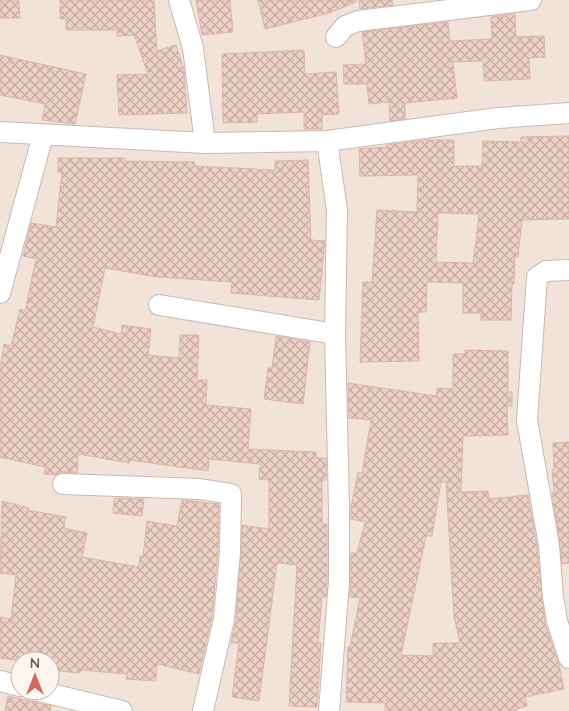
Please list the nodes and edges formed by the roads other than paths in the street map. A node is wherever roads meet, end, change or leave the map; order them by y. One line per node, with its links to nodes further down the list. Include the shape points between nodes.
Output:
1 (179, 0): 8 (street, via 193,48)
2 (530, 0): 3 (street, via 358,21 345,26)
3 (336, 36)
4 (569, 113): 7 (street, via 498,118)
5 (0, 132): 6 (street)
6 (44, 135): 8 (street); 10 (street)
7 (327, 142): 8 (street); 12 (street, via 337,210)
8 (205, 143)
9 (569, 270): 14 (street, via 546,271 536,277 527,420 549,545 556,613)
10 (0, 293)
11 (159, 305): 12 (street)
12 (334, 334): 18 (street, via 339,581)
13 (63, 484): 17 (street, via 200,489 231,494 224,619)
14 (569, 658)
15 (60, 696): 16 (street)
16 (122, 711)
17 (203, 711)
18 (329, 711)

